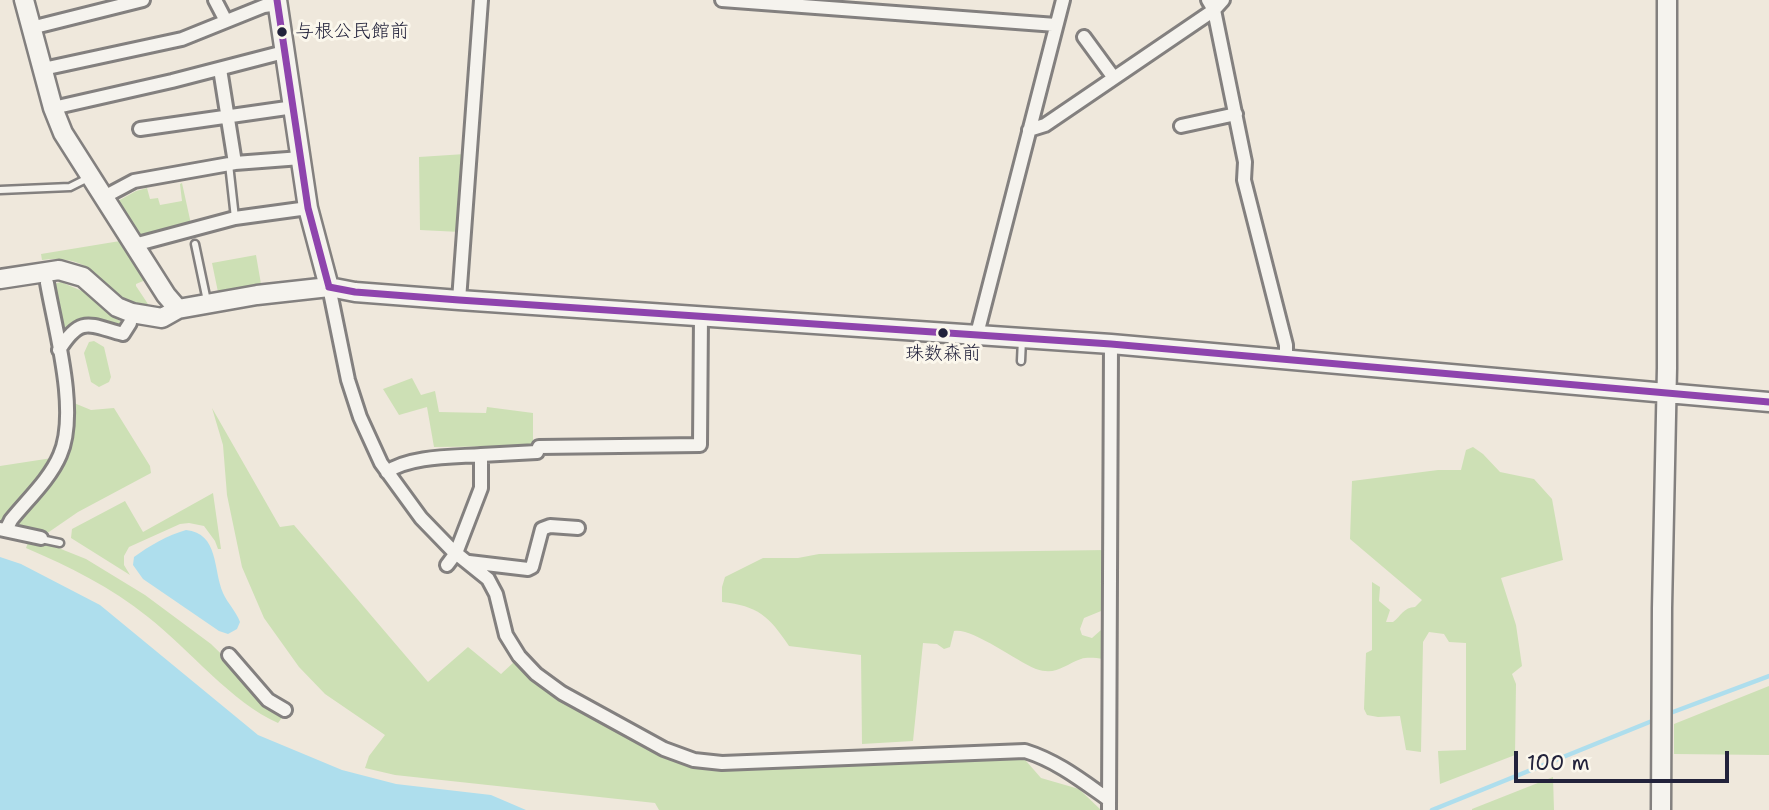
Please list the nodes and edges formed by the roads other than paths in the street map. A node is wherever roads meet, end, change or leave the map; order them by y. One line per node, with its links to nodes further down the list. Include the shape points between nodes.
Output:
1 (24, 0): 13 (street)
2 (143, 0): 13 (street)
3 (215, 0): 11 (street)
4 (481, 0): 38 (street)
5 (722, 0): 12 (street)
6 (1063, 0): 12 (street)
7 (1223, 0): 10 (street)
8 (1667, 0): 49 (street)
9 (278, 2): 11 (street); 15 (street)
10 (1211, 5): 18 (street); 21 (street)
11 (226, 21): 16 (street, via 182,39)
12 (1056, 25): 25 (street)
13 (31, 28): 16 (street)
14 (1084, 37): 18 (street)
15 (284, 52): 17 (street); 19 (street)
16 (43, 69): 20 (street)
17 (220, 69): 20 (street); 22 (street)
18 (1114, 78): 25 (street, via 1045,125)
19 (294, 107): 22 (street); 26 (street)
20 (53, 108): 28 (street)
21 (1236, 114): 23 (street); 47 (street, via 1244,180)
22 (228, 115): 24 (street); 27 (street)
23 (1181, 126)
24 (140, 129)
25 (1029, 130): 43 (street)
26 (300, 158): 27 (street); 31 (street)
27 (232, 164): 30 (street, via 134,181); 32 (lane)
28 (89, 178): 29 (lane, via 70,187); 30 (street)
29 (0, 190)
30 (104, 197): 33 (street)
31 (308, 208): 32 (street); 37 (street)
32 (235, 218): 33 (street)
33 (134, 244): 40 (street)
34 (195, 244): 39 (lane)
35 (0, 279): 40 (street, via 59,270 83,277 117,307 132,313 162,318)
36 (47, 283): 46 (street)
37 (329, 287): 38 (street); 39 (street); 52 (street, via 348,380)
38 (459, 300): 41 (street)
39 (207, 302): 40 (street)
40 (178, 309)
41 (701, 316): 43 (street); 51 (street, via 700,445 539,447 537,452)
42 (130, 323): 46 (street, via 123,334 97,325 79,326)
43 (977, 334): 44 (street)
44 (1023, 338): 45 (street); 48 (lane)
45 (1111, 344): 47 (street); 62 (street)
46 (59, 350): 54 (street, via 69,414 62,449)
47 (1286, 358): 49 (street)
48 (1021, 361)
49 (1666, 392): 50 (street); 63 (street)
50 (1769, 402)
51 (481, 456): 52 (street, via 434,458); 57 (street, via 481,488)
52 (387, 472): 57 (street, via 421,518)
53 (578, 528): 58 (street, via 542,529 528,569)
54 (3, 530): 55 (street)
55 (41, 538): 56 (lane)
56 (60, 543)
57 (456, 553): 58 (street); 59 (street)
58 (469, 562): 62 (street, via 492,586 506,635 536,674 664,749 694,760 722,762 1025,751 1065,768)
59 (447, 565)
60 (229, 655): 61 (street, via 268,700)
61 (285, 710)
62 (1108, 805)
63 (1661, 810)

